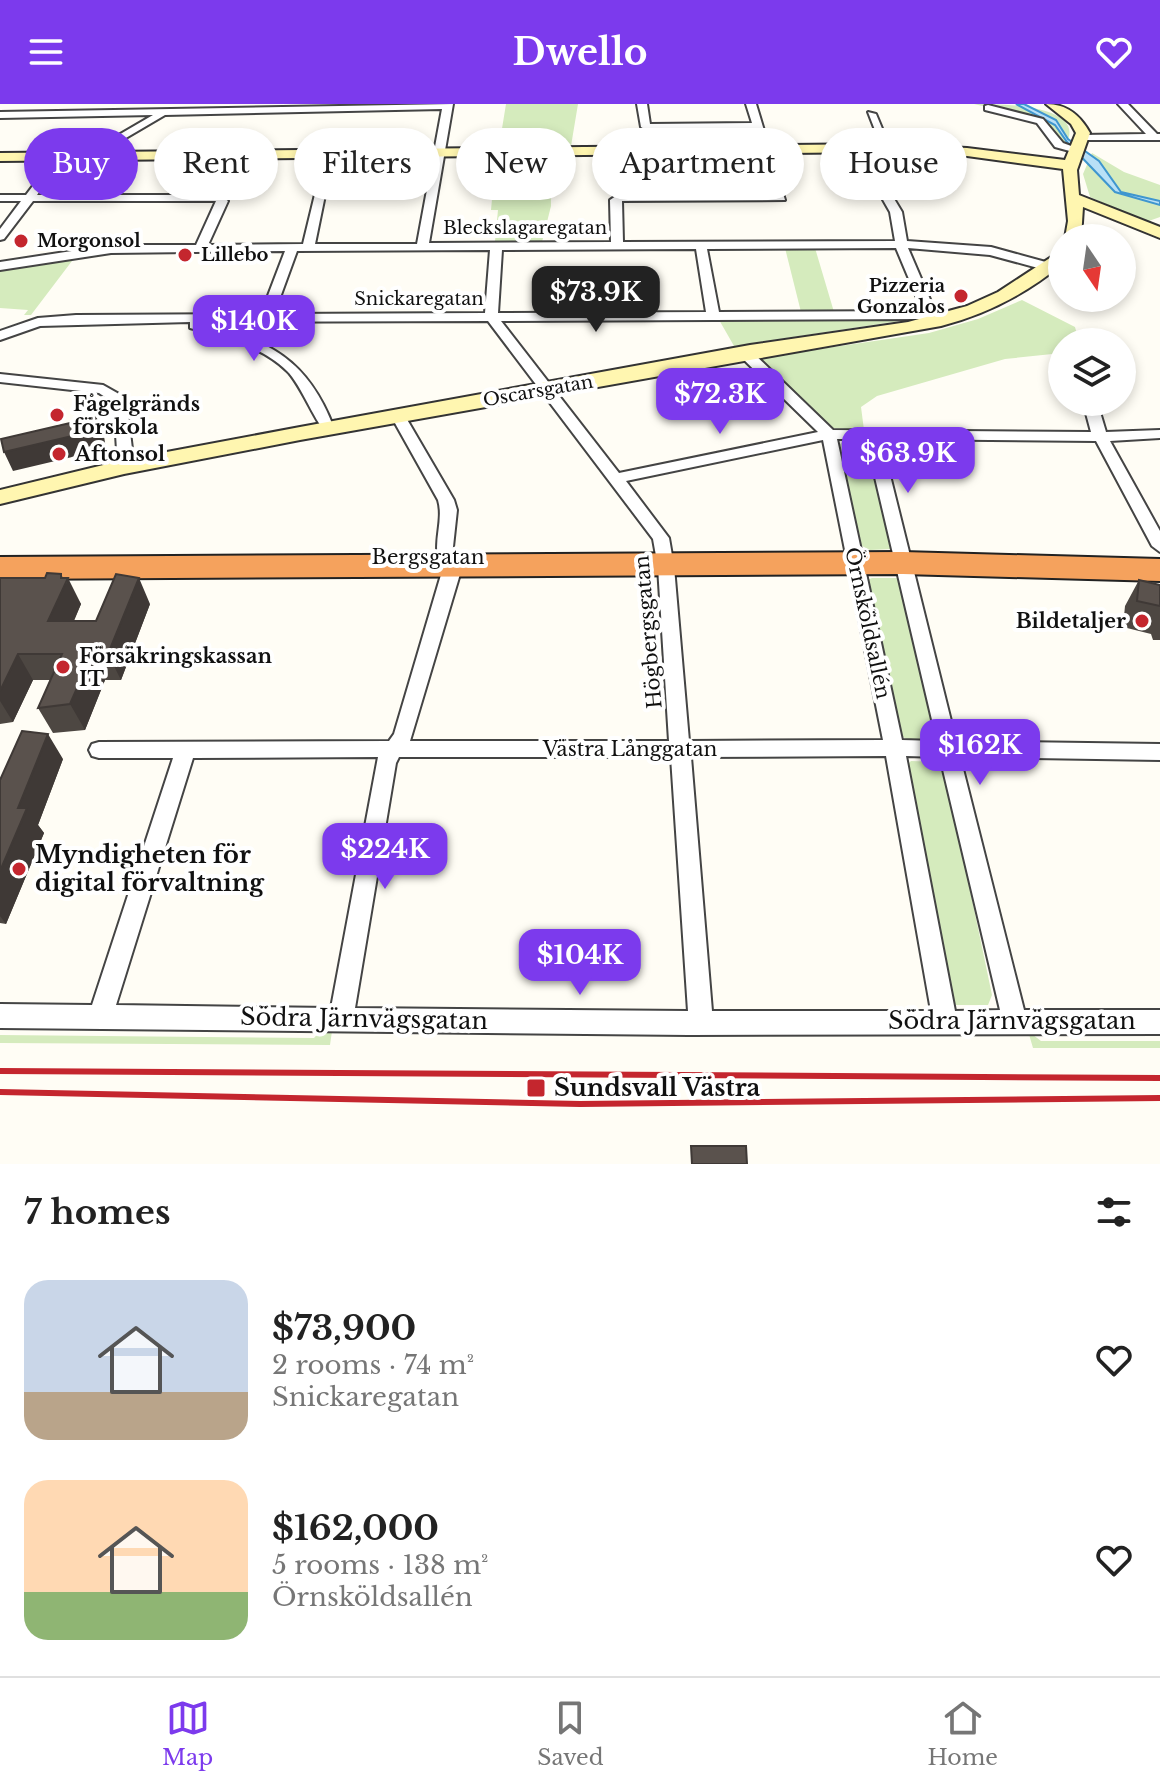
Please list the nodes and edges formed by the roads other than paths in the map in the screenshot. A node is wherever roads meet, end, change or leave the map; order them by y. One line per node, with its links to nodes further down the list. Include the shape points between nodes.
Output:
1 (177, 104): 8 (street)
2 (642, 104): 11 (street, via 646,127)
3 (751, 104): 11 (street)
4 (1053, 104): 16 (street, via 1079,124)
5 (1123, 104): 14 (street)
6 (448, 105): 8 (street); 15 (street)
7 (988, 108): 16 (street, via 1040,121 1059,145)
8 (163, 113): 10 (street); 12 (street)
9 (871, 114): 13 (street)
10 (0, 115)
11 (758, 126)
12 (138, 128)
13 (878, 128)
14 (1157, 137): 16 (street)
15 (440, 147)
16 (1075, 150): 19 (street); 27 (street, via 1069,180)
17 (592, 151): 18 (street)
18 (440, 152)
19 (967, 152)
20 (294, 153): 21 (street)
21 (138, 155)
22 (0, 157): 23 (street)
23 (24, 157)
24 (24, 197): 25 (street)
25 (0, 198)
26 (138, 198): 42 (street, via 220,198)
27 (1074, 198): 33 (street); 34 (street)
28 (28, 200): 35 (street)
29 (319, 200): 39 (street)
30 (430, 200): 40 (street)
31 (616, 200): 37 (street)
32 (889, 200): 36 (street)
33 (1077, 224)
34 (1160, 233)
35 (0, 237)
36 (901, 244): 38 (street, Bleckslagaregatan); 44 (street, Bleckslagaregatan); 51 (street)
37 (617, 245): 38 (street, Bleckslagaregatan); 41 (street, Bleckslagaregatan)
38 (701, 246): 47 (street)
39 (308, 247): 40 (street, Bleckslagaregatan); 43 (street, Bleckslagaregatan)
40 (422, 247): 41 (street, Bleckslagaregatan)
41 (496, 247): 48 (street)
42 (201, 248): 43 (street, Bleckslagaregatan); 45 (street, Bleckslagaregatan, via 111,249)
43 (292, 248): 50 (street)
44 (1048, 260)
45 (0, 266)
46 (1048, 268): 51 (street, Oscarsgatan, via 1004,298)
47 (713, 315): 48 (street, Snickaregatan); 51 (street, Snickaregatan)
48 (491, 316): 50 (street, Snickaregatan); 55 (street, Högbergsgatan)
49 (169, 318): 50 (street, Snickaregatan); 52 (street, Snickaregatan, via 56,319); 58 (street, via 259,345 284,360 304,379)
50 (266, 318)
51 (928, 319): 53 (street, Oscarsgatan)
52 (0, 336)
53 (745, 353): 55 (street, Oscarsgatan); 59 (street)
54 (0, 378): 63 (street, via 115,394 121,401)
55 (548, 389): 56 (street, Oscarsgatan); 64 (street, Högbergsgatan)
56 (398, 416): 58 (street, Oscarsgatan); 69 (street, via 446,500)
57 (1094, 416): 62 (street)
58 (327, 428): 63 (street, Oscarsgatan)
59 (829, 434): 61 (street); 64 (street); 72 (street, Örnsköldsallén)
60 (1160, 434): 62 (street)
61 (873, 436): 62 (street); 71 (street)
62 (1100, 437): 66 (street)
63 (126, 466): 65 (street, Oscarsgatan)
64 (617, 478): 70 (street, Högbergsgatan, via 661,538)
65 (0, 497)
66 (1160, 546)
67 (0, 555): 69 (highway, Bergsgatan)
68 (1160, 560): 73 (highway, Bergsgatan, via 1020,558)
69 (448, 562): 70 (highway, Bergsgatan); 74 (highway, Bergsgatan); 80 (street, via 403,736)
70 (665, 562): 72 (highway, Bergsgatan); 76 (street, Högbergsgatan)
71 (903, 563): 72 (highway, Bergsgatan); 73 (highway, Bergsgatan); 78 (street)
72 (855, 564): 77 (street, Örnsköldsallén)
73 (969, 564): 75 (highway, Bergsgatan)
74 (0, 568)
75 (1160, 570)
76 (679, 748): 77 (street, Västra Långgatan); 80 (street, Västra Långgatan); 89 (street, Högbergsgatan)
77 (894, 748): 78 (street, Västra Långgatan); 87 (street, Örnsköldsallén)
78 (948, 749): 82 (street, Västra Långgatan); 86 (street)
79 (99, 750): 81 (street, Västra Långgatan)
80 (393, 750): 81 (street, Västra Långgatan); 85 (street, via 386,761)
81 (185, 751): 83 (street)
82 (1160, 752)
83 (101, 1015): 84 (street, Södra Järnvägsgatan); 85 (street, Södra Järnvägsgatan)
84 (0, 1016)
85 (341, 1018): 89 (street, Södra Järnvägsgatan)
86 (1014, 1020): 87 (street, Södra Järnvägsgatan); 88 (street, Södra Järnvägsgatan)
87 (945, 1021): 89 (street, Södra Järnvägsgatan)
88 (1160, 1022)
89 (701, 1023)

